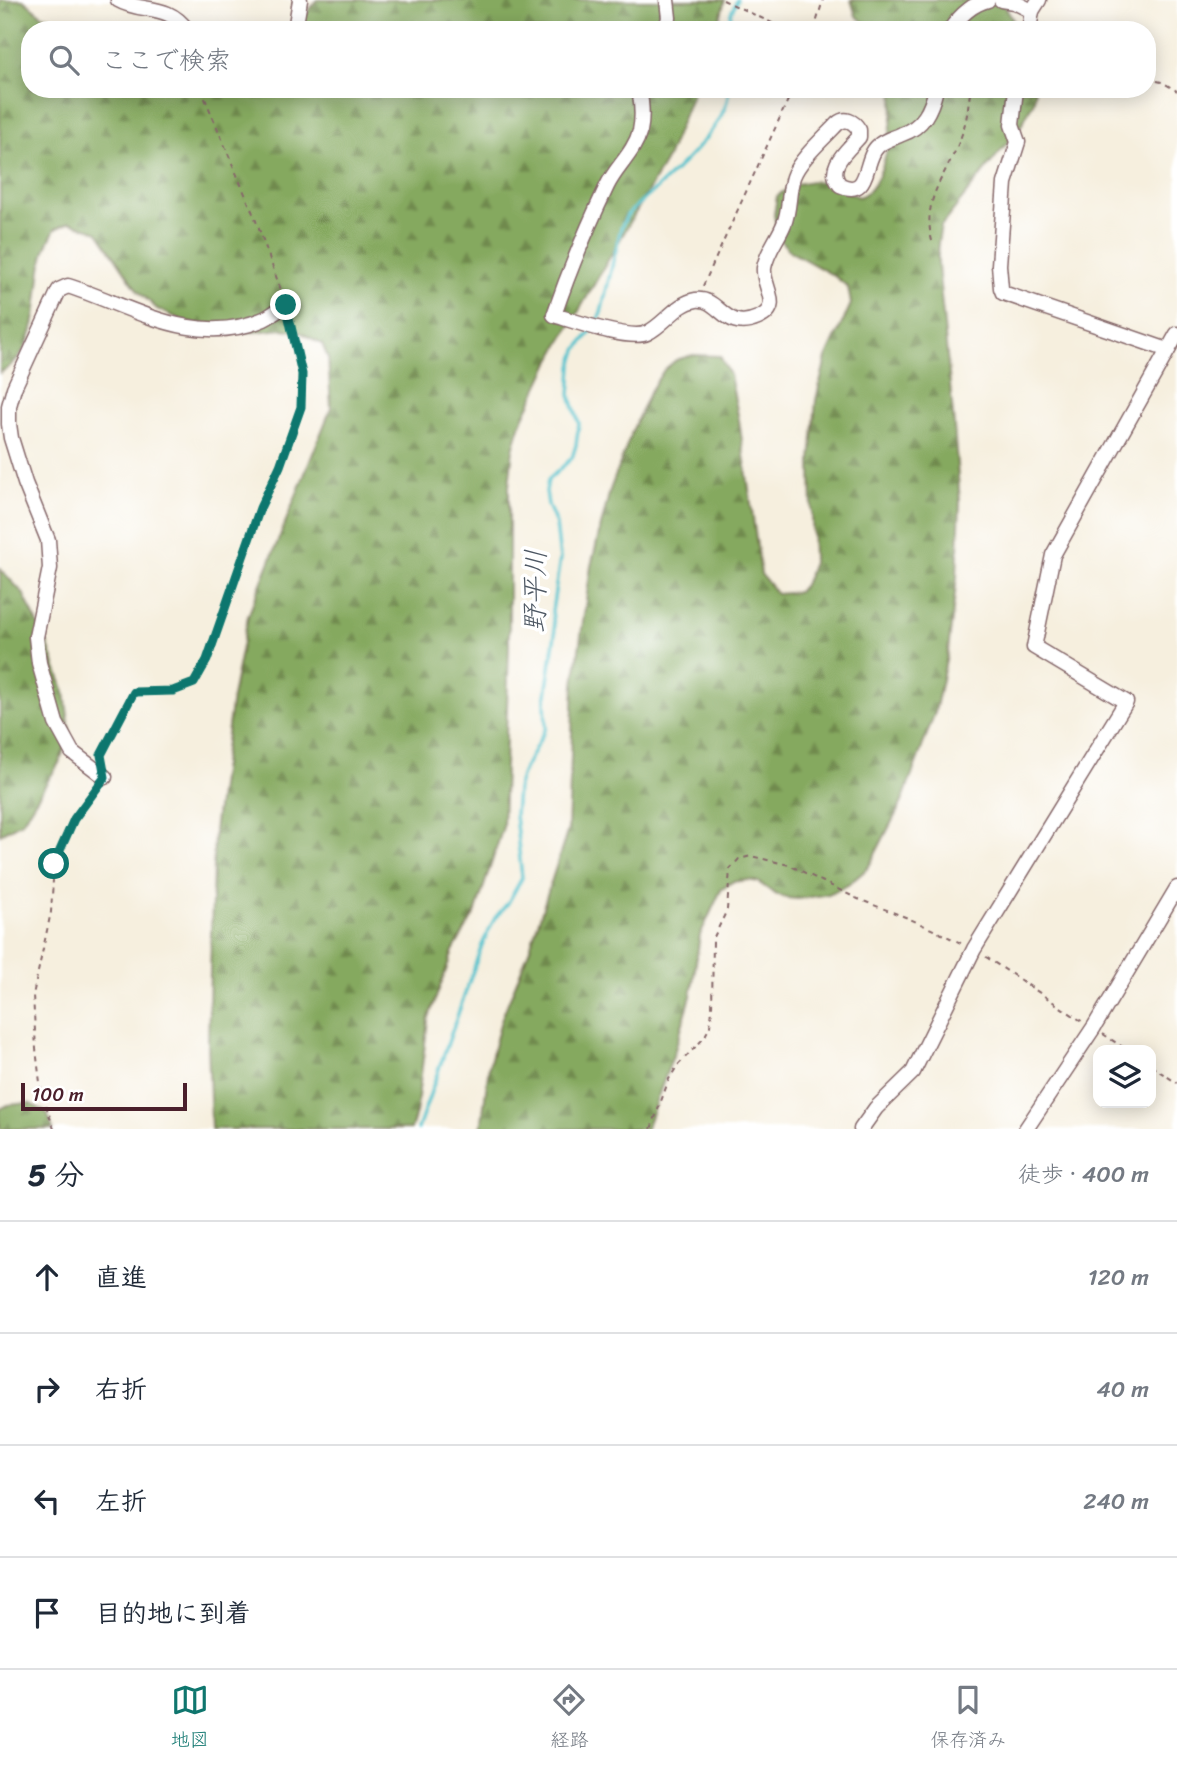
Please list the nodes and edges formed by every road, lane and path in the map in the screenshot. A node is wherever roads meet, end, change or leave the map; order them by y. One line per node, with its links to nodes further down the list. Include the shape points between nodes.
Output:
1 (118, 0): 9 (street, via 159,9)
2 (300, 0): 10 (street)
3 (667, 0): 11 (street)
4 (723, 0): 12 (path)
5 (823, 0): 13 (path)
6 (988, 0): 14 (street)
7 (1002, 0): 8 (street)
8 (1036, 6)
9 (177, 21)
10 (296, 21)
11 (668, 21)
12 (767, 21)
13 (817, 21)
14 (957, 21)
15 (1156, 81): 16 (path)
16 (1177, 91)
17 (205, 98): 25 (path, via 256,218)
18 (641, 98): 24 (street, via 639,133 608,183 554,315 640,335)
19 (789, 98): 24 (path)
20 (934, 98): 24 (street, via 918,126 875,147 865,178 856,186 839,185 834,175 836,163 859,137 857,126 848,120 837,124 801,164 794,174 786,219 766,257 764,271 772,299 766,313 737,322)
21 (969, 98): 23 (path, via 964,128 929,209)
22 (1015, 98): 26 (street, via 1012,125 1018,142 1006,183 999,265 1003,293)
23 (932, 241)
24 (697, 300)
25 (286, 305): 27 (path, via 302,374 301,407 207,660 194,683 173,691 134,692 101,755); 27 (street, via 264,319 232,328 191,329 68,286 59,290 14,388 9,406 11,438 48,540 50,568 36,637 39,663 56,723 72,752)
26 (1173, 346): 29 (street, via 1053,555 1034,647 1126,702)
27 (105, 777): 34 (path, via 74,819 54,864 51,912 33,995 41,1091)
28 (1177, 888): 30 (street)
29 (974, 949): 30 (path); 35 (path, via 789,865 751,856 738,859 730,869 727,910 713,939 710,1026 669,1080); 36 (street, via 913,1072)
30 (1093, 1028): 31 (path); 37 (street)
31 (1119, 1045)
32 (1156, 1069): 33 (path)
33 (1177, 1083)
34 (54, 1129)
35 (651, 1129)
36 (861, 1129)
37 (1026, 1129)

